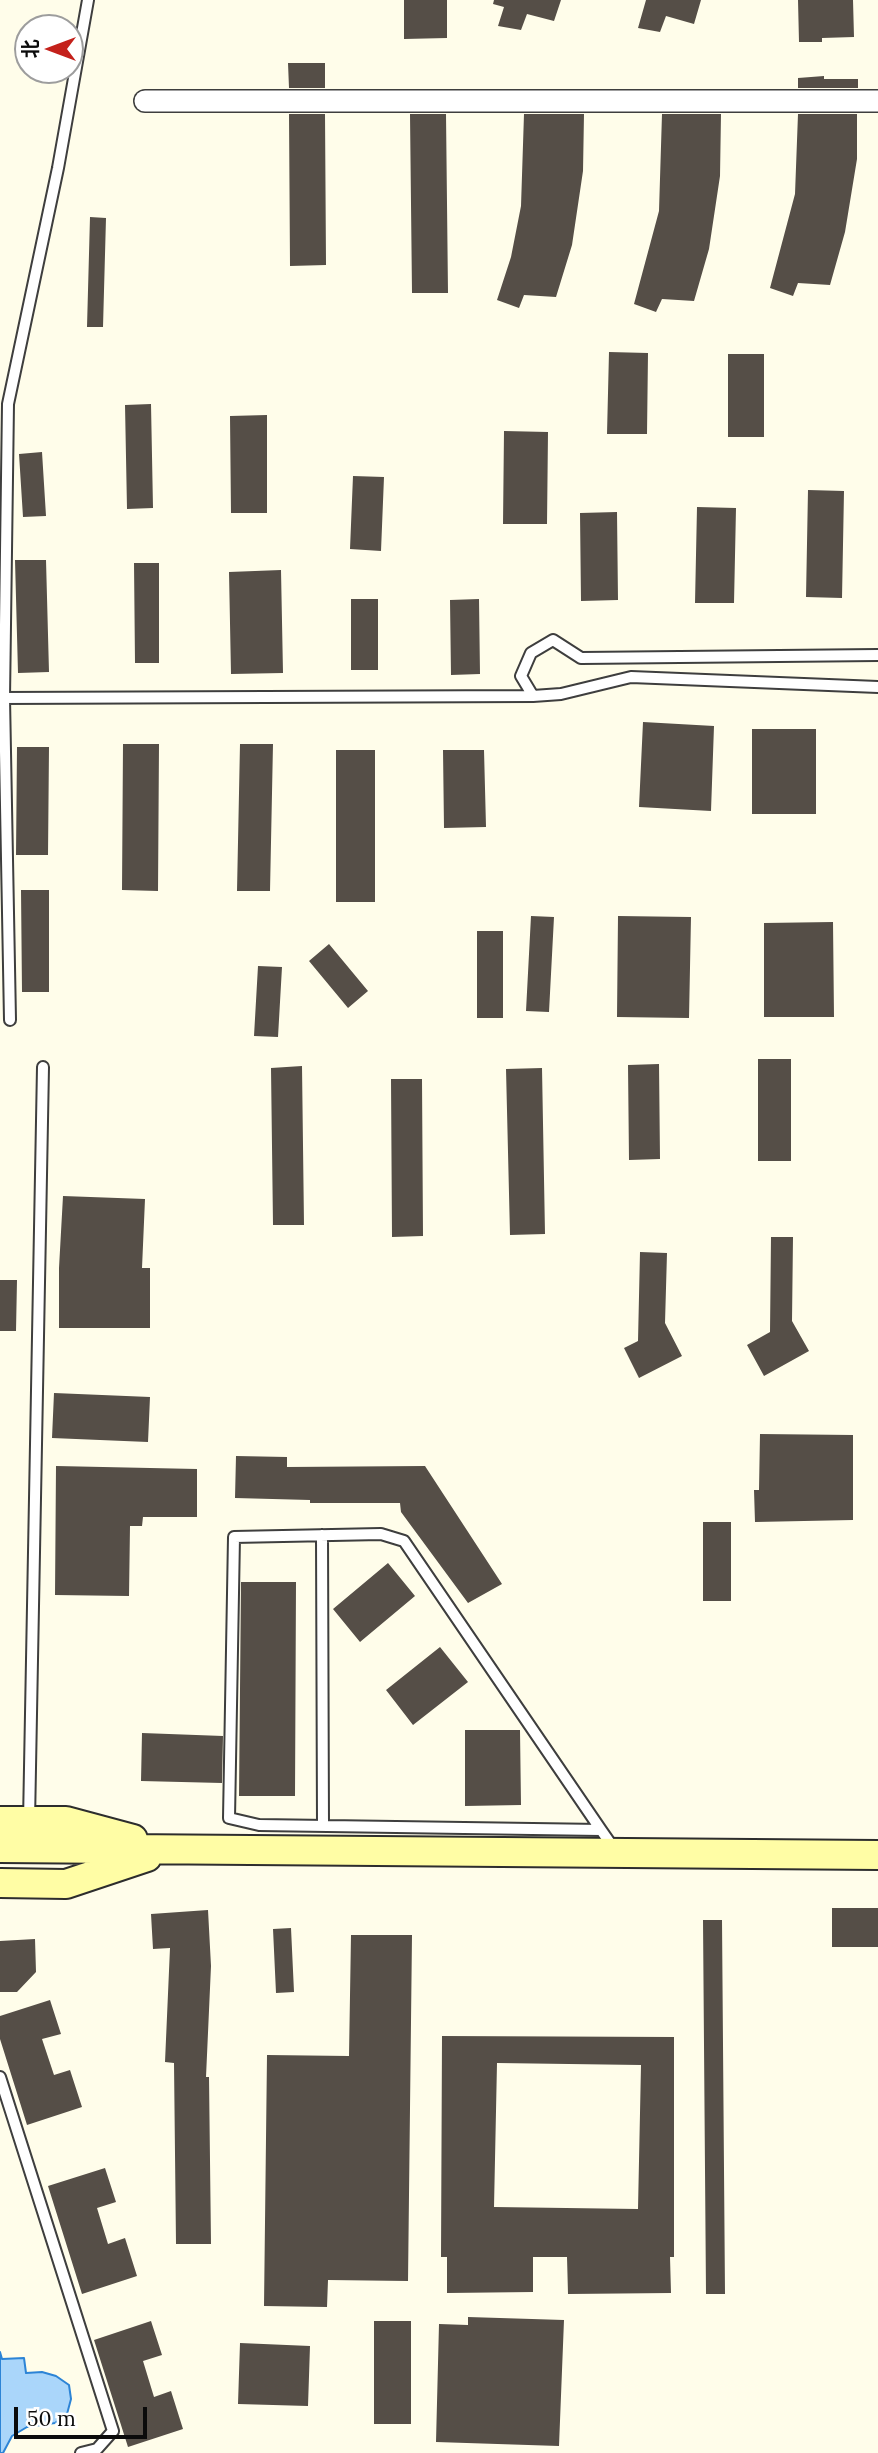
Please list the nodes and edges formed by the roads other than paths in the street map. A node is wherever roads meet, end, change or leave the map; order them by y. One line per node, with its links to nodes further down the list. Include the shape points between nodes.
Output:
1 (89, 0): 7 (lane, via 8,404)
2 (145, 100): 3 (street)
3 (878, 100)
4 (878, 655): 6 (lane, via 581,658 553,640 531,653 521,676)
5 (878, 687): 6 (lane, via 631,677)
6 (533, 696): 7 (lane)
7 (2, 698): 8 (lane)
8 (10, 1020)
9 (43, 1067): 12 (lane)
10 (322, 1535): 13 (lane); 13 (lane, via 234,1537 229,1818 259,1825); 14 (lane, via 381,1534 404,1541)
11 (0, 1821): 12 (street)
12 (29, 1821): 16 (street, via 66,1821)
13 (323, 1826): 14 (lane)
14 (609, 1842): 16 (street); 17 (street)
15 (0, 1848): 16 (street)
16 (169, 1849): 18 (street, via 66,1884)
17 (878, 1855)
18 (0, 1883)
19 (0, 2077): 20 (lane, via 113,2431)
20 (99, 2451): 21 (lane)
21 (81, 2453)

